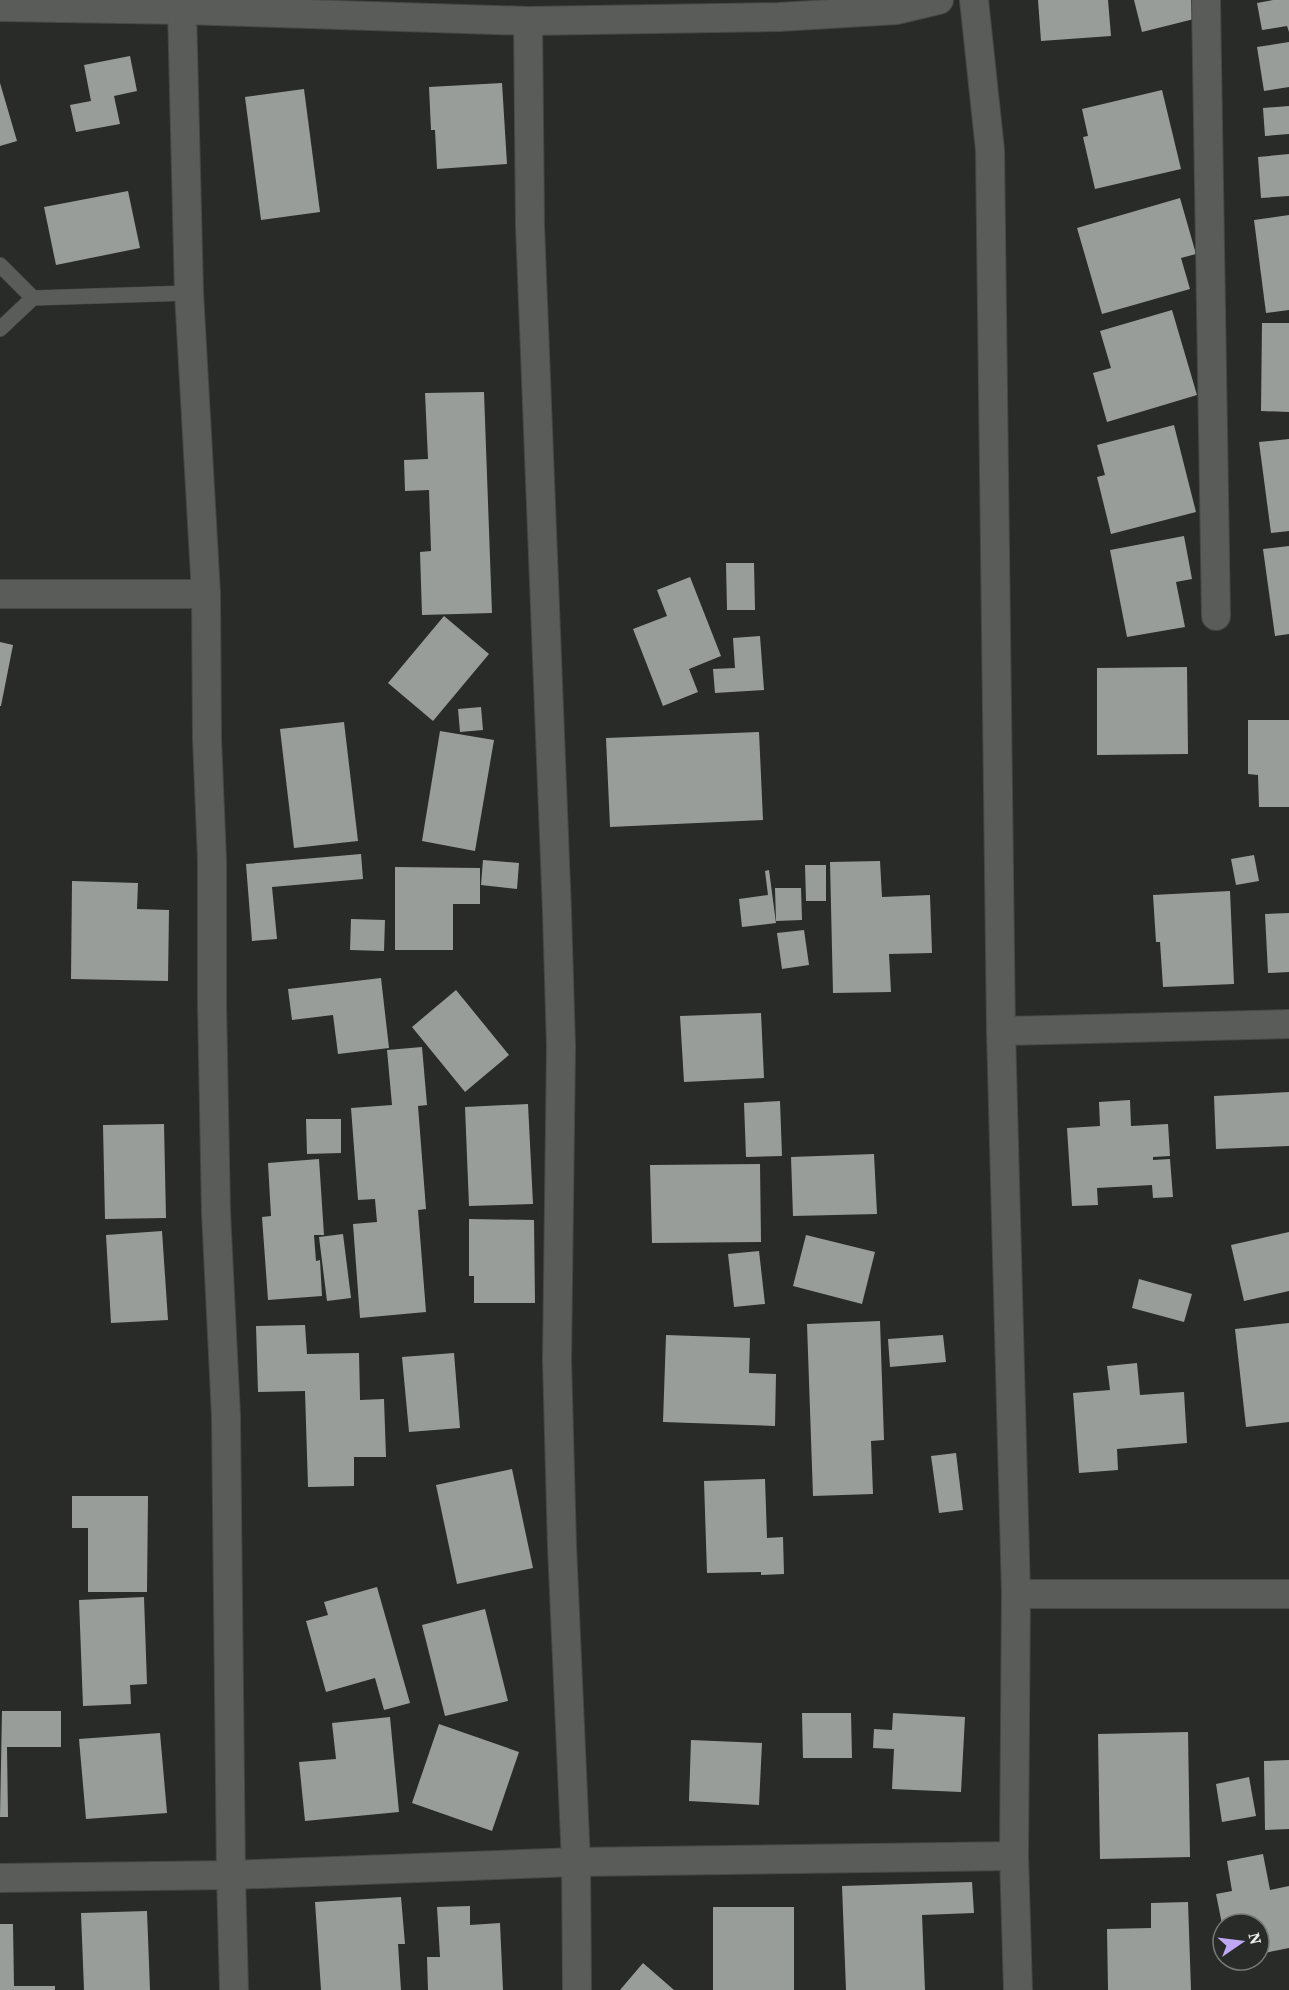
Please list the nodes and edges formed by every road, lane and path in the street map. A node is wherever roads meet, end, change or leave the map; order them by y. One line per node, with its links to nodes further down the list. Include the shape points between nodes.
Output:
1 (939, 0): 6 (street, via 897,10 778,17)
2 (974, 0): 15 (street, via 990,150)
3 (1206, 0): 13 (street)
4 (0, 7): 5 (street)
5 (182, 10): 6 (street); 8 (street)
6 (528, 21): 19 (street, via 530,226 561,1046 557,1360)
7 (0, 265): 9 (lane)
8 (189, 293): 9 (lane); 12 (street)
9 (33, 298): 10 (lane)
10 (0, 329)
11 (0, 594): 12 (street)
12 (207, 594): 20 (street, via 216,1212 227,1461)
13 (1216, 616)
14 (1289, 1024): 15 (street)
15 (1001, 1031): 16 (street)
16 (1016, 1594): 17 (street); 18 (street)
17 (1289, 1594)
18 (1014, 1856): 19 (street); 24 (street)
19 (576, 1862): 20 (street); 23 (street)
20 (231, 1875): 21 (street); 22 (street)
21 (0, 1878)
22 (234, 1990)
23 (577, 1990)
24 (1018, 1990)

